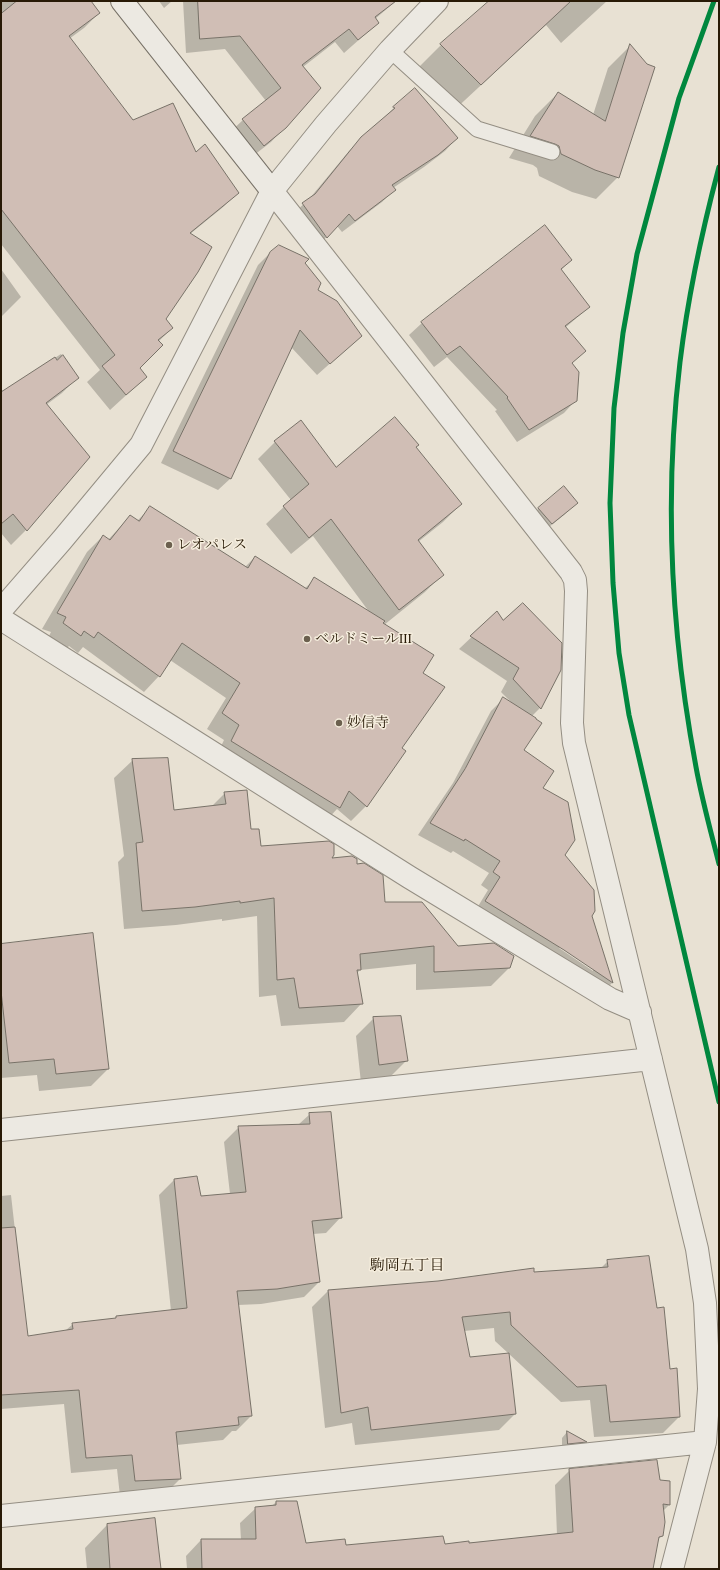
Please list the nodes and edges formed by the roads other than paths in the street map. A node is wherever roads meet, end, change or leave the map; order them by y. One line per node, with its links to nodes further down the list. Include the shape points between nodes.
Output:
1 (122, 1): 5 (street)
2 (437, 1): 3 (street)
3 (390, 50): 4 (lane, via 477,129); 5 (street)
4 (552, 152)
5 (272, 191): 6 (street, via 140,445); 8 (street, via 575,580 572,723 574,743)
6 (1, 610)
7 (1, 619): 8 (street, via 409,877 610,999)
8 (640, 1012): 9 (street)
9 (651, 1060): 10 (street); 11 (street, via 698,1257 705,1303 709,1382)
10 (1, 1130)
11 (704, 1442): 12 (street); 13 (street)
12 (1, 1516)
13 (672, 1569)

